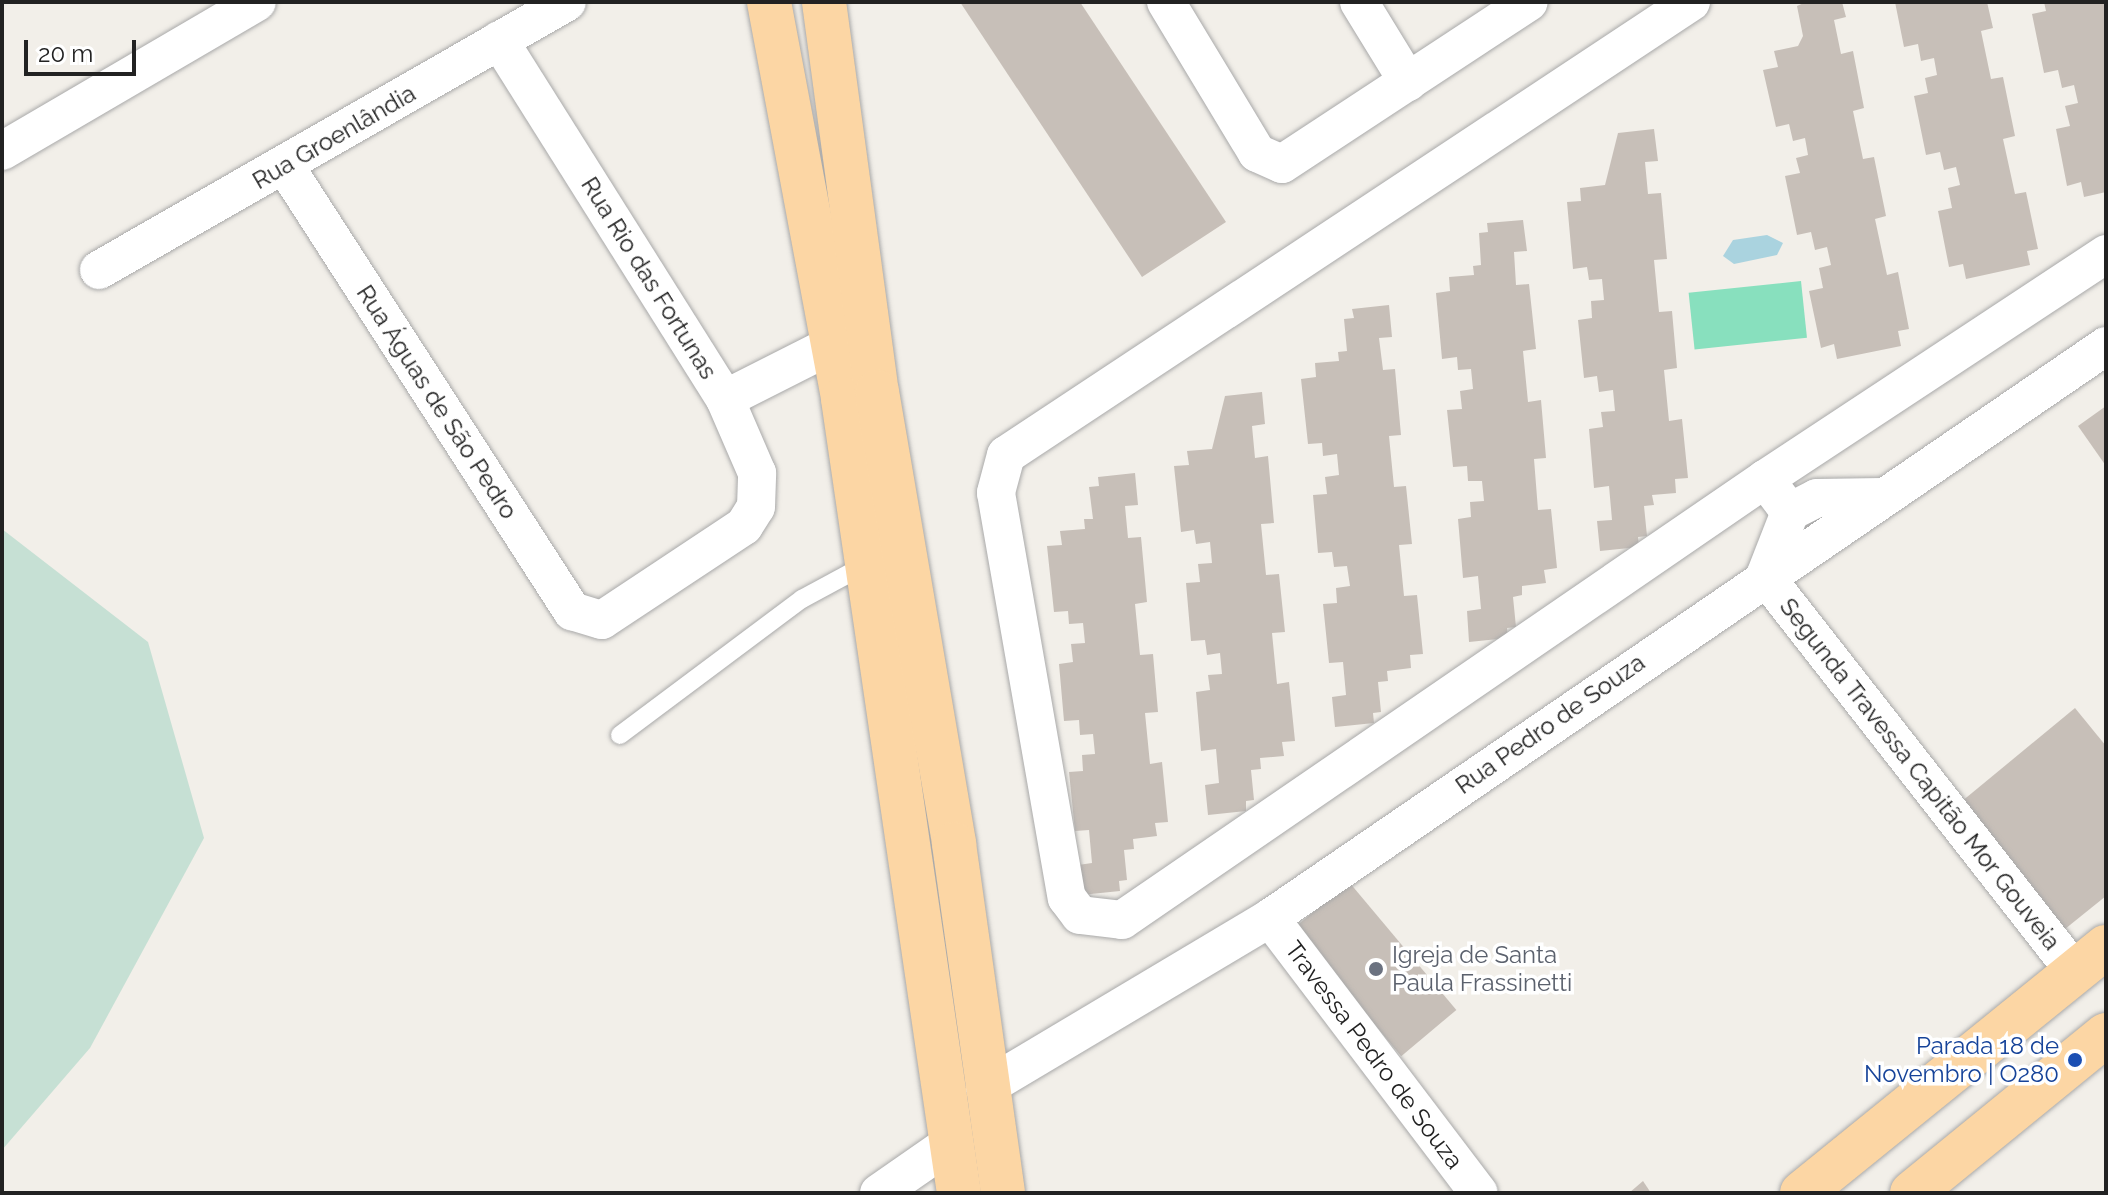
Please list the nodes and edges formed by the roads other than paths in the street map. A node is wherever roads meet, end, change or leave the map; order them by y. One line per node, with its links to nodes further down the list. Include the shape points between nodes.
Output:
1 (257, 2): 11 (street)
2 (567, 2): 9 (street, Rua Groenlândia)
3 (769, 2): 15 (main road)
4 (824, 2): 22 (main road)
5 (1166, 2): 10 (street, via 1257,153 1282,164)
6 (1359, 2): 10 (street)
7 (1529, 2): 10 (street)
8 (1691, 2): 18 (street, via 1006,455 996,493 1067,898 1080,915 1122,920)
9 (499, 40): 12 (street, Rua Groenlândia); 17 (street, Rua Rio das Fortunas)
10 (1408, 82)
11 (2, 151)
12 (285, 166): 14 (street, Rua Groenlândia); 21 (street, Rua Águas de São Pedro, via 572,611 602,620)
13 (2106, 254): 18 (street)
14 (99, 270)
15 (830, 346): 17 (street); 22 (main road)
16 (2106, 346): 19 (street, Rua Pedro de Souza)
17 (725, 399): 21 (street, Rua Rio das Fortunas, via 759,487)
18 (1765, 479): 20 (street)
19 (1882, 497): 20 (street, via 1817,498); 23 (street, Rua Pedro de Souza)
20 (1790, 512): 23 (street)
21 (744, 526)
22 (883, 562): 24 (lane, via 802,599); 28 (main road, via 954,844); 29 (main road)
23 (1765, 576): 25 (street, Rua Pedro de Souza); 26 (street, Segunda Travessa Capitão Mor Gouveia)
24 (620, 735)
25 (1270, 918): 28 (street, Rua Pedro de Souza); 33 (street, Travessa Pedro de Souza)
26 (2090, 959): 34 (main road)
27 (2106, 1035): 35 (main road)
28 (985, 1088): 32 (main road)
29 (948, 1145): 30 (street); 31 (main road)
30 (879, 1193)
31 (959, 1193)
32 (1003, 1193)
33 (1479, 1193)
34 (1802, 1193)
35 (1912, 1193)

